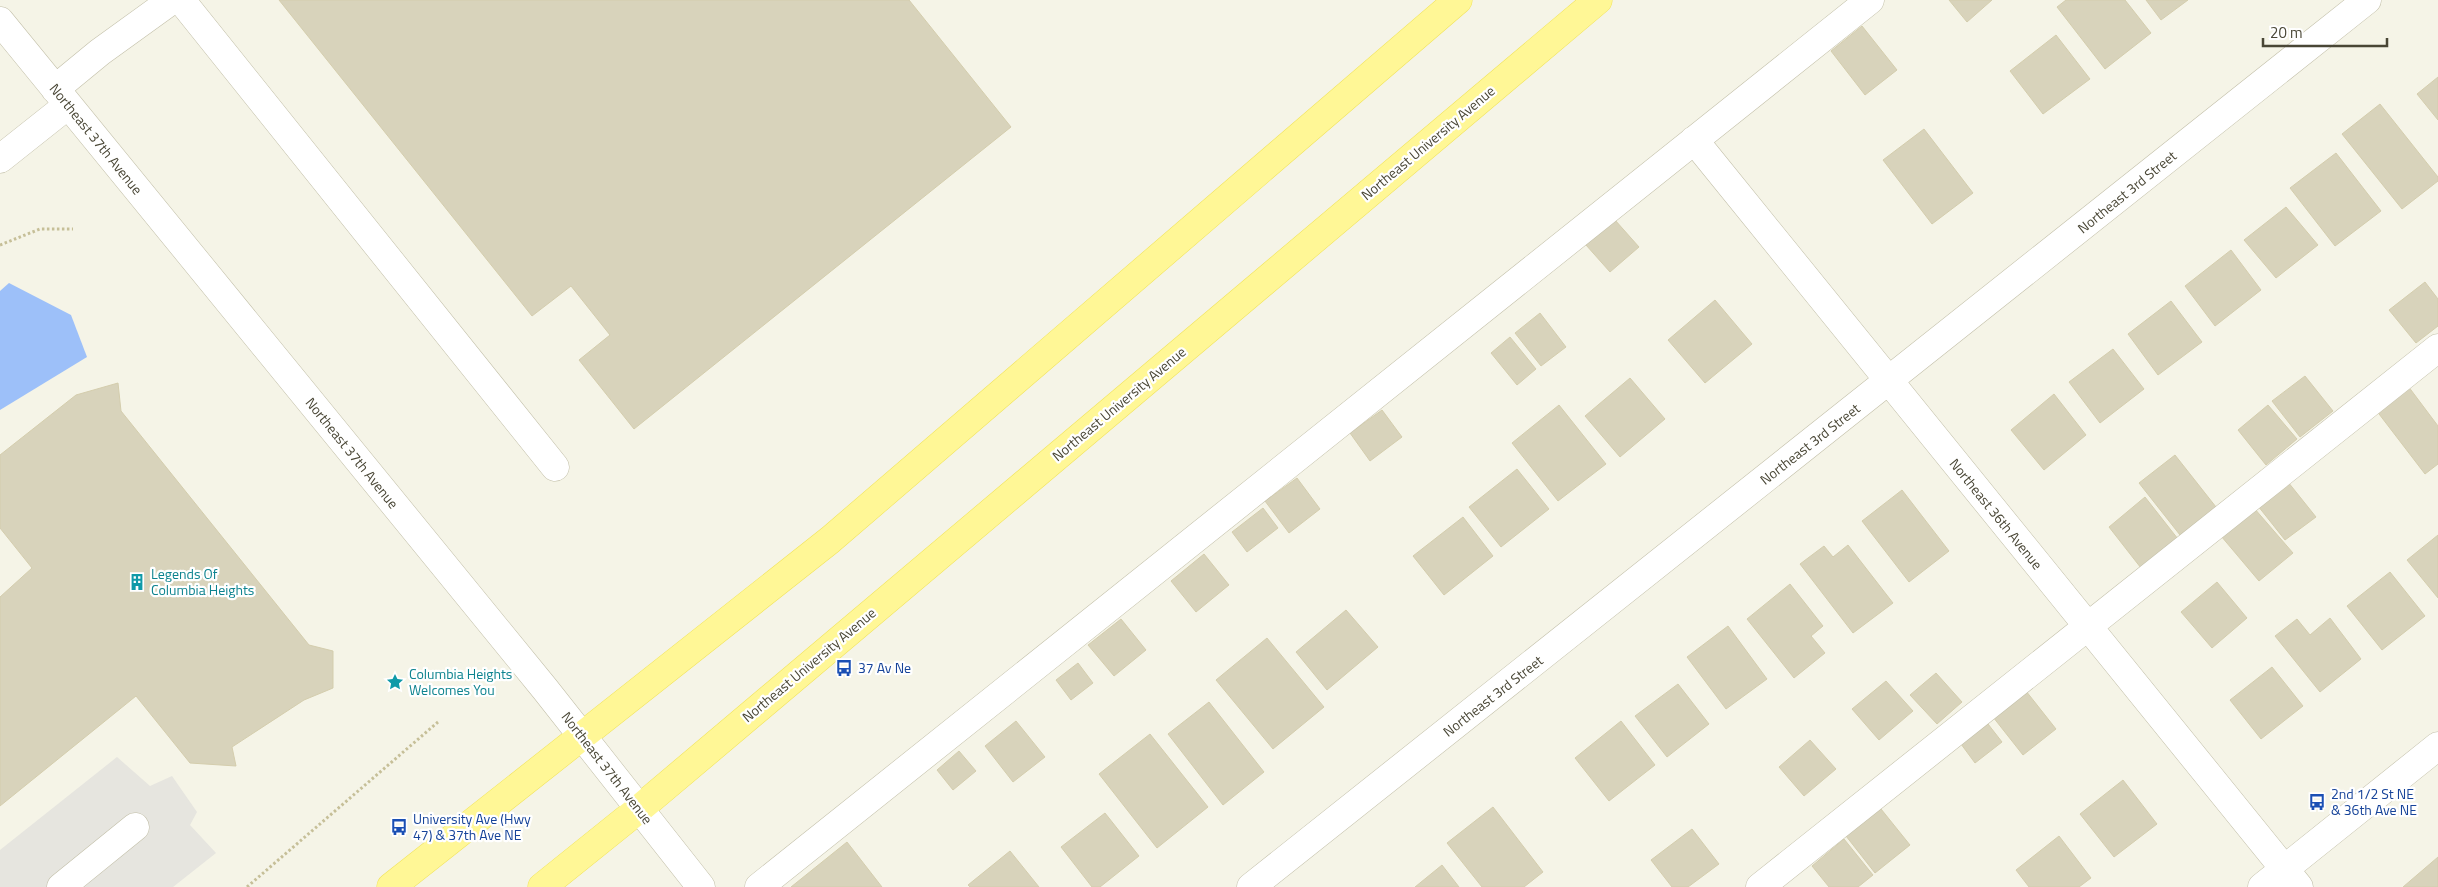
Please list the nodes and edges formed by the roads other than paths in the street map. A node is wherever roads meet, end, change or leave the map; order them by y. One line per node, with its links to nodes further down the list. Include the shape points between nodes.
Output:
1 (172, 0): 8 (street, via 100,52)
2 (181, 0): 13 (street)
3 (1458, 0): 15 (main road, via 830,540)
4 (1598, 0): 17 (main road, Northeast University Avenue)
5 (1870, 0): 9 (street)
6 (2367, 0): 12 (street, Northeast 3rd Street)
7 (0, 21): 8 (street, Northeast 37th Avenue)
8 (61, 97): 10 (street); 15 (street, Northeast 37th Avenue)
9 (1694, 140): 12 (street, Northeast 36th Avenue); 24 (street)
10 (0, 159)
11 (2438, 348): 14 (street)
12 (1889, 382): 14 (street, Northeast 36th Avenue); 25 (street, Northeast 3rd Street)
13 (555, 467)
14 (2088, 628): 19 (street, Northeast 36th Avenue); 26 (street)
15 (582, 737): 17 (street, Northeast 37th Avenue); 21 (main road)
16 (2438, 746): 19 (street)
17 (639, 809): 22 (main road, Northeast University Avenue); 23 (street, Northeast 37th Avenue)
18 (135, 827): 20 (street)
19 (2292, 878): 27 (street)
20 (61, 887)
21 (391, 887)
22 (542, 887)
23 (701, 887)
24 (759, 887)
25 (1251, 887)
26 (1760, 887)
27 (2262, 887)

